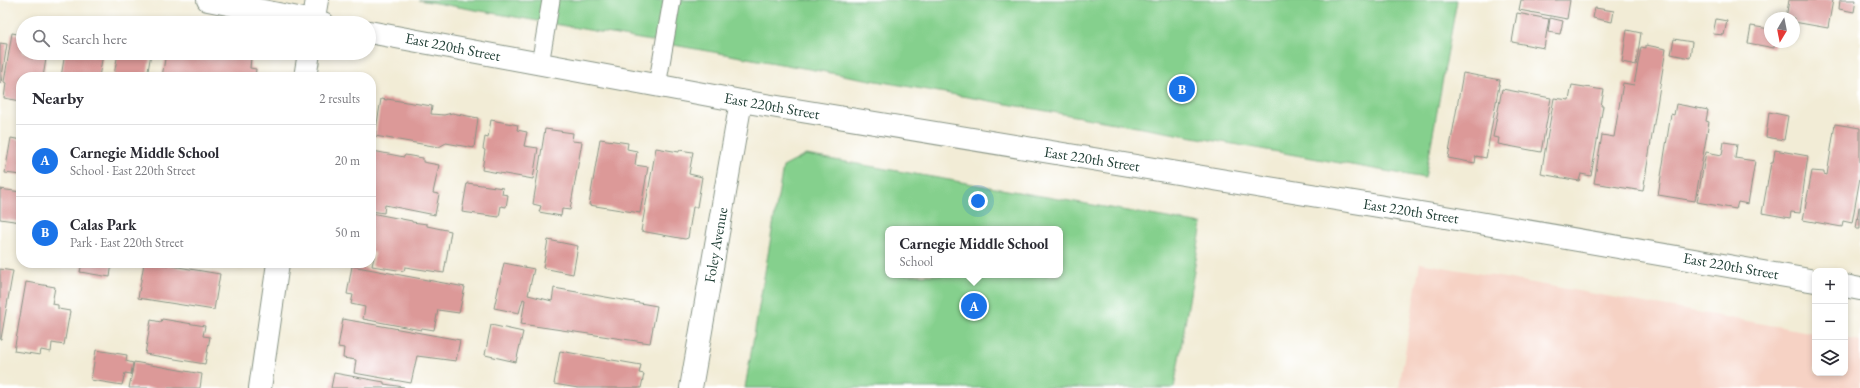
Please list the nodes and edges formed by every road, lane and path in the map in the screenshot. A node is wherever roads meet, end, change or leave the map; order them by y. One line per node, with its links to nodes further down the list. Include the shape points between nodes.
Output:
1 (208, 0): 5 (street)
2 (317, 0): 6 (street)
3 (551, 0): 9 (lane)
4 (672, 0): 11 (lane)
5 (287, 16)
6 (317, 16)
7 (376, 33): 9 (street, East 220th Street)
8 (308, 60): 10 (street)
9 (540, 64): 11 (street, East 220th Street)
10 (306, 72)
11 (657, 86): 12 (street, East 220th Street)
12 (741, 102): 14 (street, East 220th Street, via 1452,218); 18 (street, Foley Avenue)
13 (277, 268): 17 (street)
14 (1812, 280)
15 (1848, 287): 16 (street)
16 (1860, 289)
17 (260, 388)
18 (691, 388)

